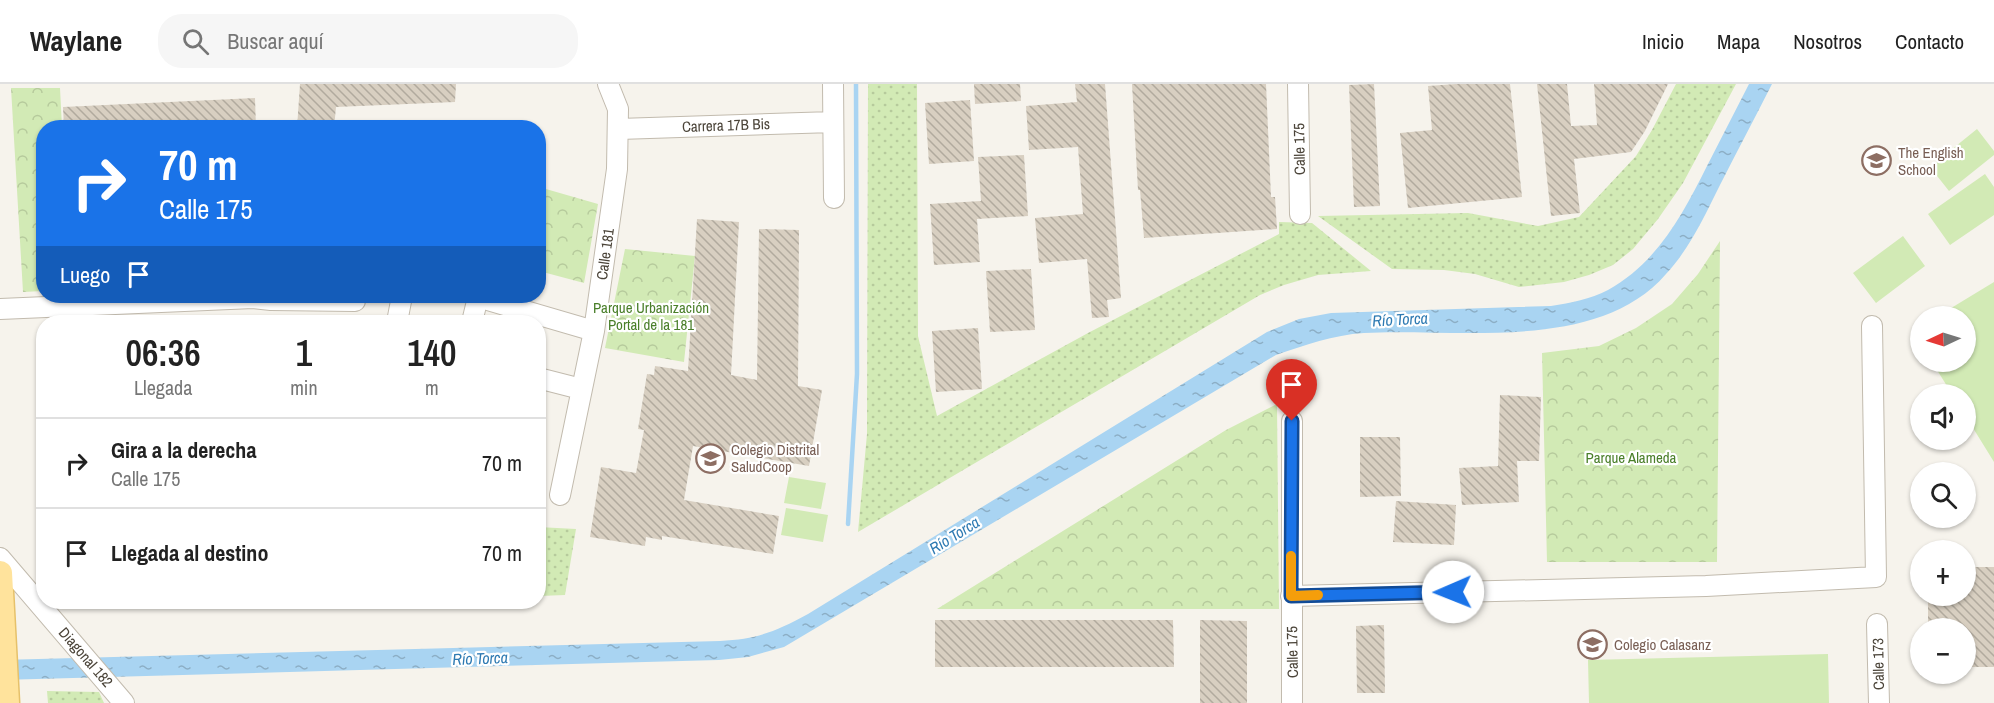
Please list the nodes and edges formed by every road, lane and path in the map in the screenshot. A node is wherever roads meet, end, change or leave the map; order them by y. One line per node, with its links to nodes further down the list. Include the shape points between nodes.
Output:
1 (608, 84): 5 (street, Calle 181, via 618,110)
2 (833, 84): 4 (street)
3 (1298, 84): 7 (street, Calle 175)
4 (833, 122): 5 (street, Carrera 17B Bis); 6 (street)
5 (619, 129): 14 (street, Calle 181)
6 (834, 198)
7 (1300, 214)
8 (138, 303): 10 (street)
9 (500, 303): 11 (street)
10 (0, 309)
11 (540, 315)
12 (546, 317): 14 (street)
13 (1872, 326): 21 (street, via 1876,577 1706,586)
14 (594, 331): 16 (street, Calle 181)
15 (546, 380): 16 (street)
16 (581, 389): 18 (street, Calle 181)
17 (1292, 421): 21 (street, Calle 175)
18 (560, 495)
19 (0, 558): 22 (street, Diagonal 182)
20 (0, 573): 26 (main road)
21 (1291, 596): 27 (street, Calle 175)
22 (36, 600)
23 (44, 609): 25 (street, Diagonal 182)
24 (1878, 624): 28 (street, Calle 173)
25 (120, 697)
26 (7, 700)
27 (1292, 703)
28 (1879, 703)

